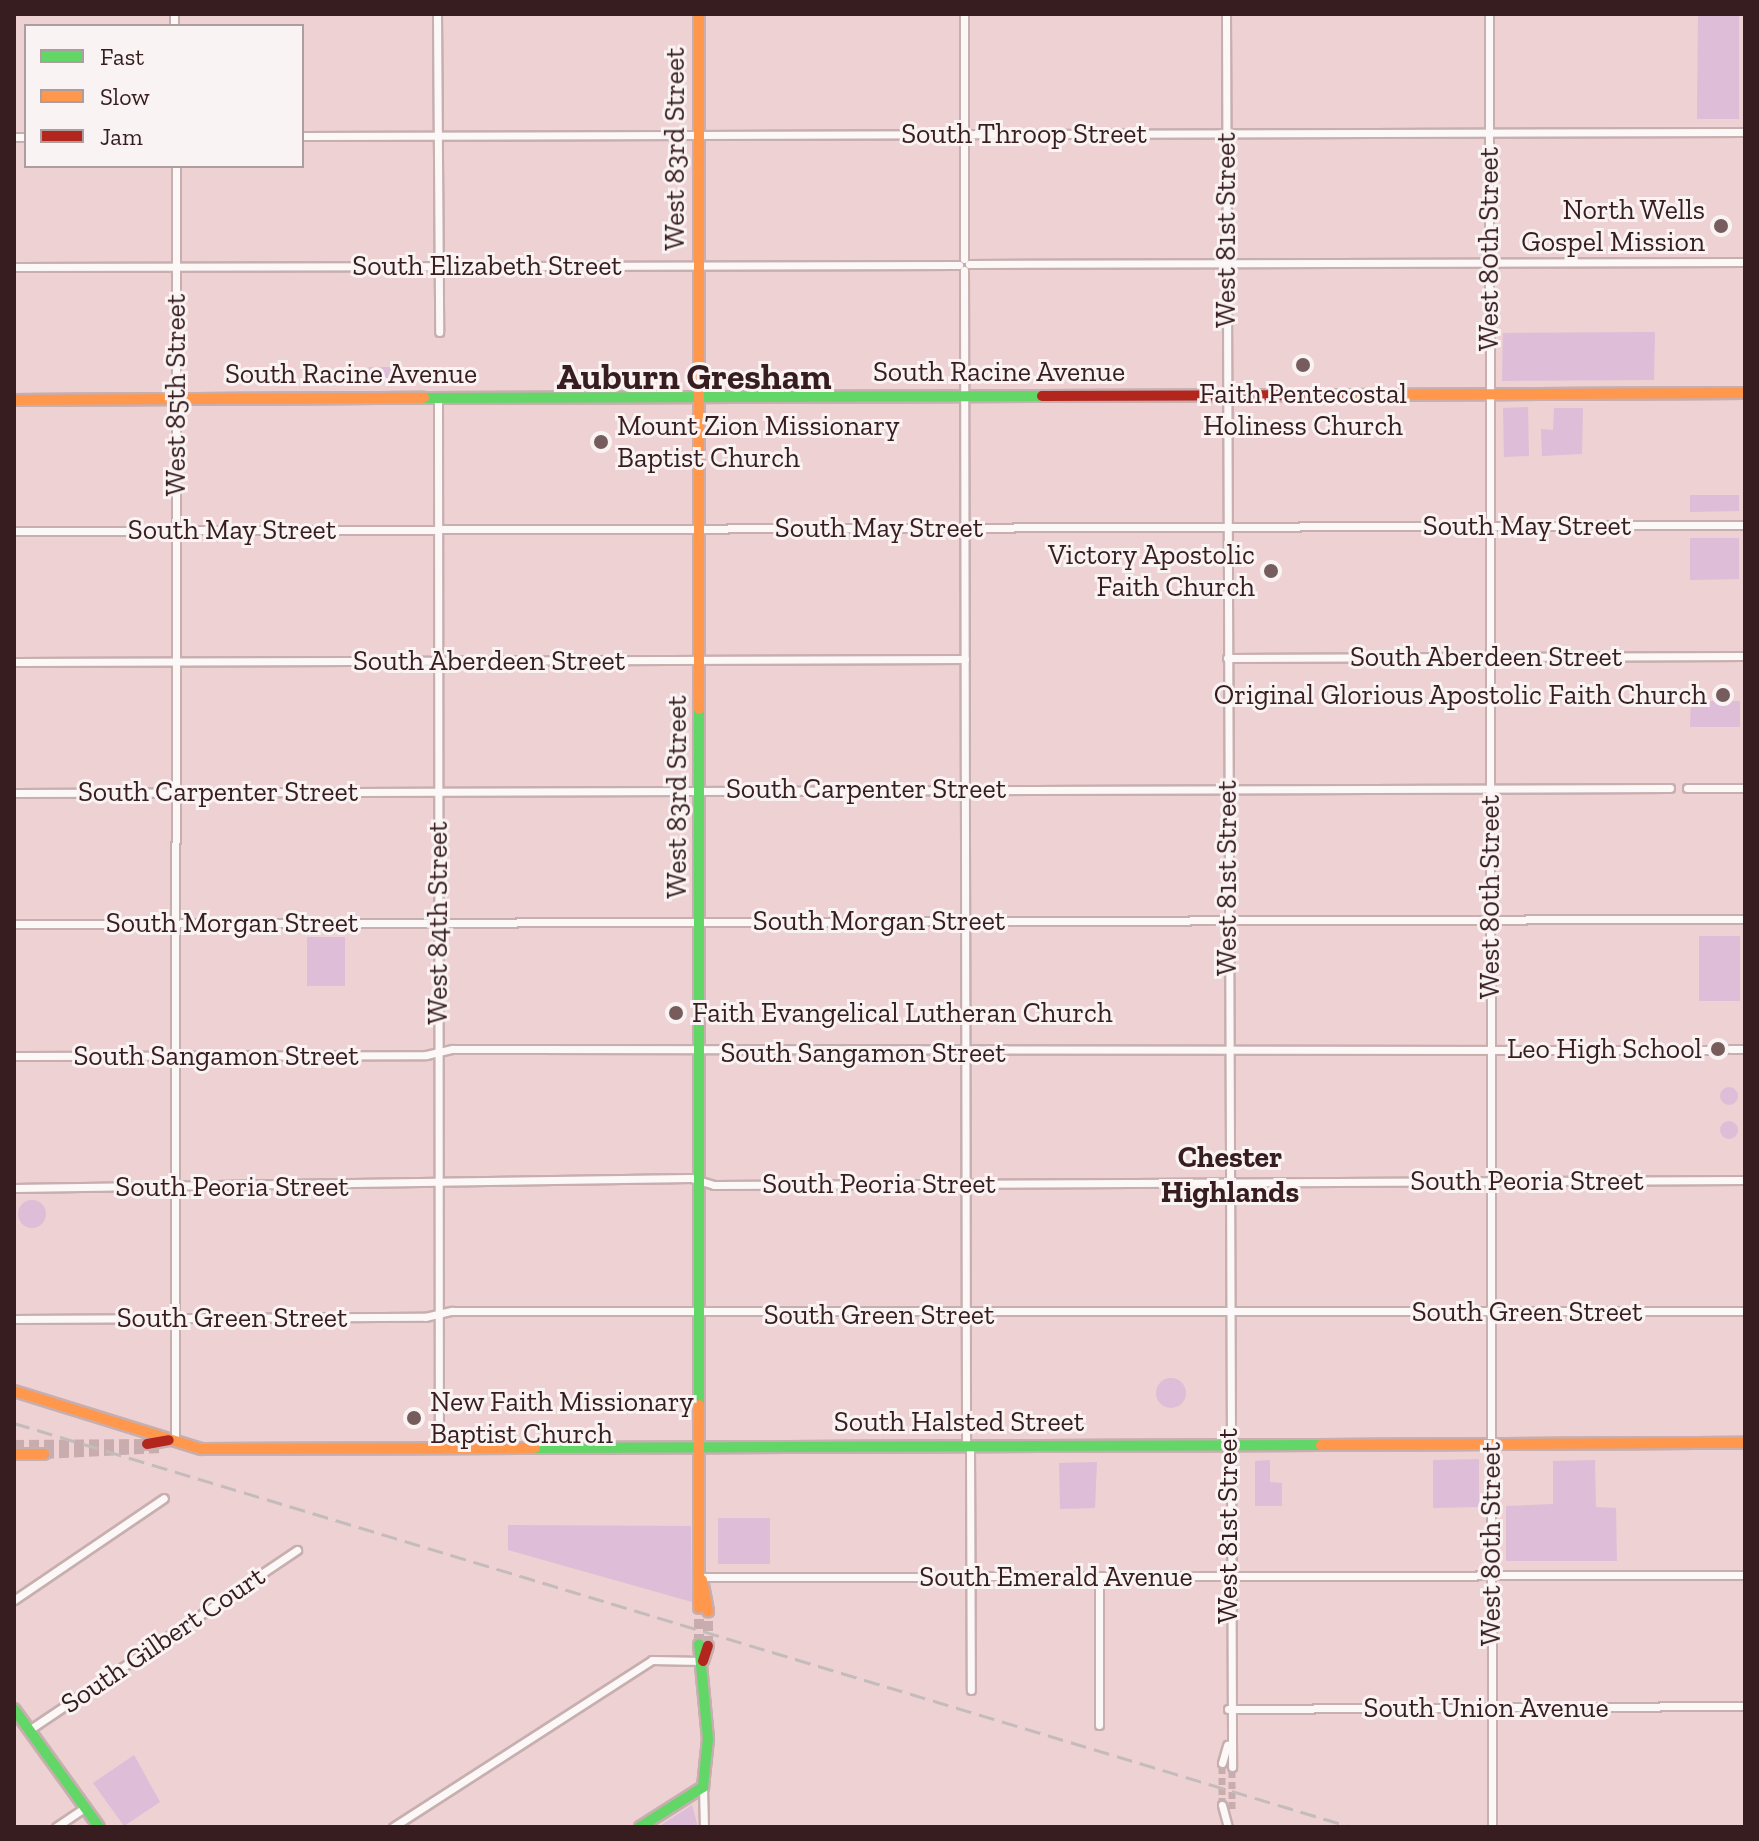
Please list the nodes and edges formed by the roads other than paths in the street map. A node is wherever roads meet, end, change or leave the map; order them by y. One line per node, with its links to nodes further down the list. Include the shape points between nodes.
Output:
1 (437, 14): 10 (street)
2 (699, 14): 11 (street, West 83rd Street)
3 (964, 14): 9 (street)
4 (1226, 14): 8 (street, West 81st Street)
5 (1489, 14): 6 (street, West 80th Street)
6 (1489, 132): 7 (street, South Throop Street); 8 (street, South Throop Street); 14 (street, West 80th Street)
7 (1745, 132)
8 (1226, 133): 9 (street, South Throop Street); 16 (street, West 81st Street)
9 (964, 134): 11 (street, South Throop Street); 18 (street)
10 (438, 135): 11 (street, South Throop Street); 12 (street, South Throop Street); 19 (street)
11 (699, 135): 17 (street, West 83rd Street)
12 (304, 136)
13 (176, 168): 21 (street, West 85th Street)
14 (1489, 262): 15 (street, South Elizabeth Street); 16 (street, South Elizabeth Street); 24 (street, West 80th Street)
15 (1745, 262)
16 (1226, 263): 18 (street, South Elizabeth Street); 26 (street, West 81st Street)
17 (699, 265): 18 (street, South Elizabeth Street); 19 (street, South Elizabeth Street); 27 (street, West 83rd Street)
18 (964, 265): 25 (street)
19 (438, 266): 21 (street, South Elizabeth Street); 22 (street)
20 (14, 267): 21 (street, South Elizabeth Street)
21 (176, 267): 29 (street, West 85th Street)
22 (439, 332)
23 (1745, 393): 24 (street, South Racine Avenue)
24 (1489, 395): 26 (street, South Racine Avenue); 32 (street, West 80th Street)
25 (964, 396): 26 (street, South Racine Avenue); 27 (street, South Racine Avenue); 33 (street)
26 (1226, 396): 36 (street, West 81st Street)
27 (700, 397): 28 (street, South Racine Avenue); 35 (street, West 83rd Street)
28 (438, 398): 29 (street, South Racine Avenue); 34 (street, West 84th Street)
29 (175, 399): 30 (street, South Racine Avenue); 38 (street, West 85th Street)
30 (14, 400)
31 (1745, 525): 32 (street, South May Street)
32 (1489, 526): 36 (street, South May Street); 40 (street, West 80th Street)
33 (965, 527): 35 (street, South May Street); 36 (street, South May Street); 42 (street)
34 (438, 528): 35 (street, South May Street); 38 (street, South May Street); 44 (street, West 84th Street)
35 (700, 528): 43 (street, West 83rd Street)
36 (1226, 528): 41 (street, West 81st Street)
37 (14, 531): 38 (street, South May Street)
38 (176, 531): 46 (street, West 85th Street)
39 (1745, 656): 40 (street, South Aberdeen Street)
40 (1490, 657): 41 (street, South Aberdeen Street); 47 (street, West 80th Street)
41 (1227, 658): 48 (street, West 81st Street)
42 (965, 659): 43 (street, South Aberdeen Street); 52 (street)
43 (700, 660): 44 (street, South Aberdeen Street); 53 (street, West 83rd Street)
44 (438, 661): 46 (street, South Aberdeen Street); 54 (street, West 84th Street)
45 (14, 662): 46 (street, South Aberdeen Street)
46 (176, 662): 55 (street, West 85th Street)
47 (1490, 787): 48 (street, South Carpenter Street); 49 (street, South Carpenter Street); 59 (street, West 80th Street)
48 (1227, 788): 52 (street, South Carpenter Street); 58 (street, West 81st Street)
49 (1670, 788)
50 (1687, 788): 51 (street)
51 (1745, 788)
52 (965, 789): 53 (street, South Carpenter Street); 61 (street)
53 (701, 790): 54 (street, South Carpenter Street); 60 (street, West 83rd Street)
54 (438, 791): 55 (street, South Carpenter Street); 62 (street, West 84th Street)
55 (176, 792): 56 (street, South Carpenter Street); 63 (street, West 85th Street)
56 (14, 793)
57 (1745, 919): 59 (street, South Morgan Street)
58 (1227, 920): 59 (street, South Morgan Street); 61 (street, South Morgan Street); 71 (street, West 81st Street)
59 (1490, 920): 67 (street, West 80th Street)
60 (701, 921): 61 (street, South Morgan Street); 62 (street, South Morgan Street); 69 (street, West 83rd Street)
61 (965, 921): 72 (street)
62 (438, 922): 63 (street, South Morgan Street); 70 (street, West 84th Street)
63 (175, 923): 64 (street, South Morgan Street); 74 (street, West 85th Street)
64 (14, 924)
65 (1730, 1049): 66 (street)
66 (1745, 1049)
67 (1490, 1050): 68 (street, South Sangamon Street); 71 (street, South Sangamon Street); 77 (street, West 80th Street)
68 (1713, 1050)
69 (701, 1051): 70 (street, South Sangamon Street); 72 (street, South Sangamon Street); 76 (street, West 83rd Street)
70 (438, 1052): 74 (street, South Sangamon Street); 78 (street, West 84th Street)
71 (1227, 1052): 72 (street, South Sangamon Street); 79 (street, West 81st Street)
72 (965, 1054): 80 (street)
73 (14, 1056): 74 (street, South Sangamon Street)
74 (175, 1056): 81 (street, West 85th Street)
75 (1745, 1180): 77 (street, South Peoria Street)
76 (702, 1181): 78 (street, South Peoria Street); 80 (street, South Peoria Street); 85 (street, West 83rd Street)
77 (1490, 1182): 79 (street, South Peoria Street); 84 (street, West 80th Street)
78 (439, 1183): 81 (street, South Peoria Street); 86 (street, West 84th Street)
79 (1228, 1183): 80 (street, South Peoria Street); 87 (street, West 81st Street)
80 (965, 1184): 88 (street)
81 (175, 1187): 82 (street, South Peoria Street); 89 (street, West 85th Street)
82 (14, 1188)
83 (1745, 1311): 84 (street, South Green Street)
84 (1491, 1312): 87 (street, South Green Street); 93 (street, West 80th Street)
85 (702, 1313): 86 (street, South Green Street); 88 (street, South Green Street); 98 (street, West 83rd Street)
86 (439, 1314): 89 (street, South Green Street); 100 (street, West 84th Street)
87 (1228, 1314): 88 (street, South Green Street); 96 (street, West 81st Street)
88 (966, 1315): 97 (street)
89 (175, 1318): 90 (street, South Green Street); 92 (street, West 85th Street)
90 (14, 1319)
91 (14, 1391): 92 (street)
92 (175, 1439): 95 (street, South Halsted Street); 99 (street); 100 (street, South Halsted Street, via 201,1449)
93 (1491, 1443): 94 (street, South Halsted Street); 96 (street, South Halsted Street); 107 (street, West 80th Street)
94 (1745, 1443)
95 (147, 1444)
96 (1229, 1445): 97 (street, South Halsted Street); 106 (street, West 81st Street)
97 (968, 1446): 98 (street, South Halsted Street); 108 (street)
98 (702, 1447): 100 (street, South Halsted Street); 110 (street, West 83rd Street)
99 (161, 1448)
100 (439, 1448)
101 (14, 1454): 102 (street)
102 (44, 1454)
103 (164, 1498): 111 (street)
104 (297, 1550): 121 (street, South Gilbert Court)
105 (1745, 1575): 107 (street, South Emerald Avenue)
106 (1229, 1576): 107 (street, South Emerald Avenue); 109 (street, South Emerald Avenue); 119 (street, West 81st Street)
107 (1492, 1576): 117 (street, West 80th Street)
108 (971, 1577): 109 (street, South Emerald Avenue); 110 (street, South Emerald Avenue); 115 (street)
109 (1099, 1577): 120 (street)
110 (702, 1579): 112 (street, West 83rd Street)
111 (14, 1600)
112 (703, 1610)
113 (703, 1645): 114 (street)
114 (703, 1661): 125 (street); 132 (street, via 652,1660)
115 (971, 1690)
116 (1745, 1706): 117 (street, South Union Avenue)
117 (1492, 1708): 119 (street, South Union Avenue); 135 (street, West 80th Street)
118 (14, 1709): 121 (street)
119 (1228, 1709): 122 (street, West 81st Street)
120 (1099, 1725)
121 (29, 1730): 127 (street)
122 (1228, 1743): 123 (street, West 81st Street); 124 (street, West 81st Street)
123 (1222, 1763)
124 (1232, 1767)
125 (703, 1787): 133 (street); 134 (street)
126 (1222, 1805): 129 (street)
127 (84, 1808): 130 (street); 131 (street)
128 (1232, 1809): 129 (street)
129 (1228, 1824)
130 (56, 1827)
131 (99, 1827)
132 (393, 1827)
133 (640, 1827)
134 (704, 1827)
135 (1492, 1827)

